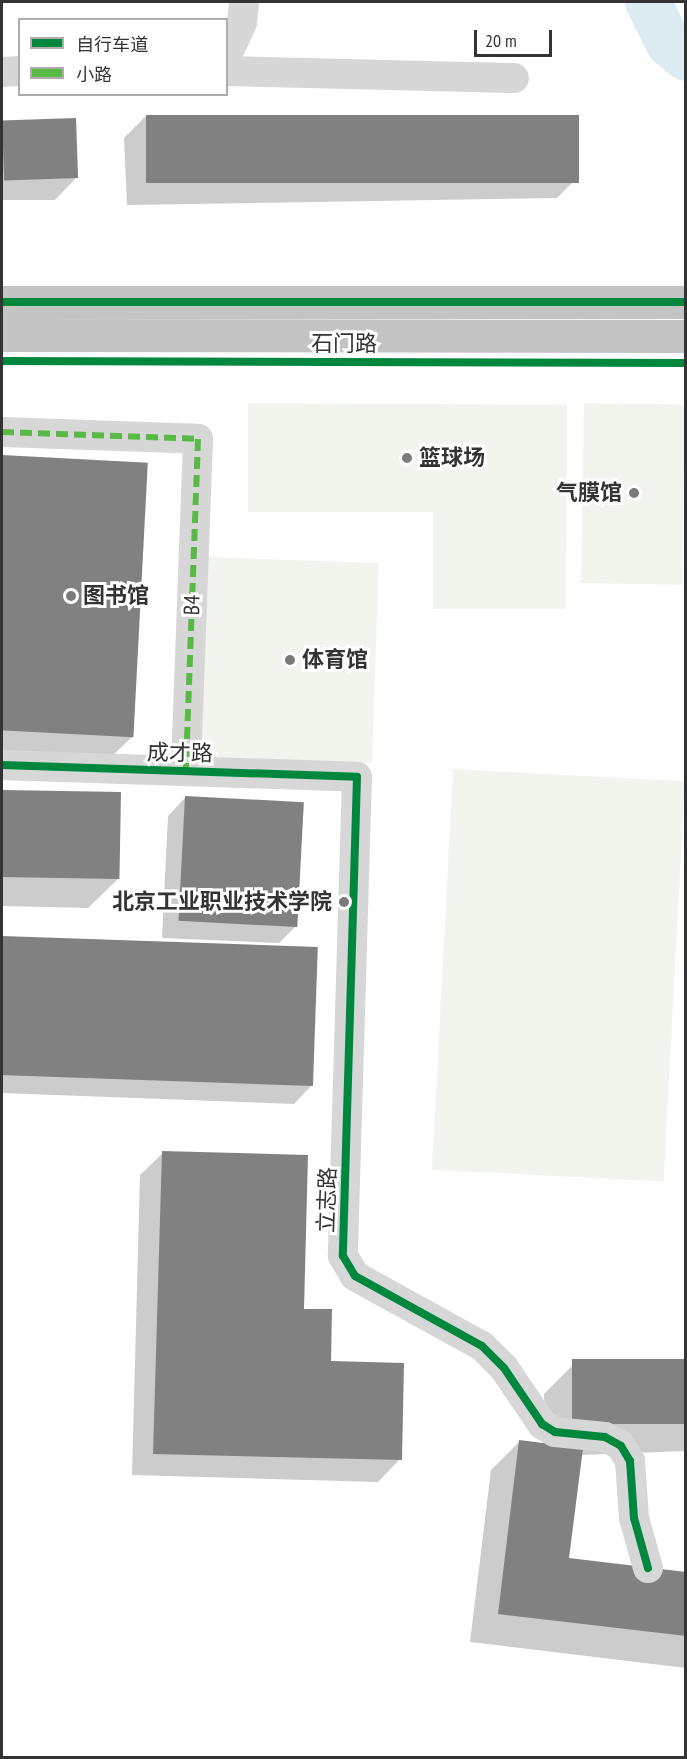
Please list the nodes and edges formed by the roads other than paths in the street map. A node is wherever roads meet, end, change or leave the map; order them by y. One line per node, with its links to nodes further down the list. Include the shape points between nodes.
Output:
1 (244, 2): 2 (street, via 242,22)
2 (228, 53)
3 (18, 71): 5 (street)
4 (228, 71): 6 (street)
5 (2, 72)
6 (514, 78)
7 (2, 302): 8 (highway, 石门路)
8 (686, 302)
9 (2, 335): 10 (highway, 石门路)
10 (686, 336)
11 (2, 432): 13 (street, B4, via 198,439)
12 (2, 765): 13 (street, 成才路)
13 (186, 771): 14 (street, 成才路)
14 (357, 777): 15 (street, 立志路, via 343,1256 355,1276 482,1346 504,1368 542,1424 555,1432 605,1437 621,1446 630,1461 634,1518)
15 (648, 1568)

